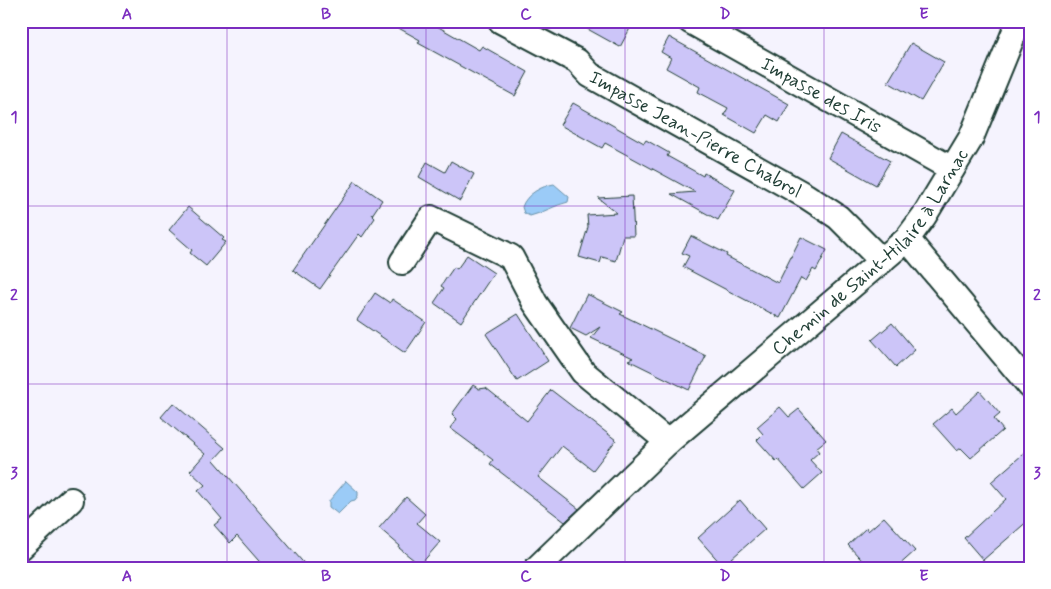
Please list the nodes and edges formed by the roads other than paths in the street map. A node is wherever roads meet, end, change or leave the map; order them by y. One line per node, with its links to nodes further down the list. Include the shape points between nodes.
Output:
1 (501, 21): 6 (street, Impasse Jean-Pierre Chabrol, via 577,61 590,75 806,196 838,217)
2 (690, 21): 4 (street, Impasse des Iris)
3 (1019, 21): 4 (street, Chemin de Saint-Hilaire à Larnac, via 971,138)
4 (952, 169): 5 (street, Chemin de Saint-Hilaire à Larnac)
5 (907, 239): 6 (street, Chemin de Saint-Hilaire à Larnac); 8 (street)
6 (882, 261): 9 (street, Chemin de Saint-Hilaire à Larnac)
7 (402, 262): 9 (street, via 431,218 511,257 535,303 583,372)
8 (1030, 386)
9 (668, 442): 12 (street, Chemin de Saint-Hilaire à Larnac)
10 (71, 500): 11 (street)
11 (21, 547)
12 (537, 568)

